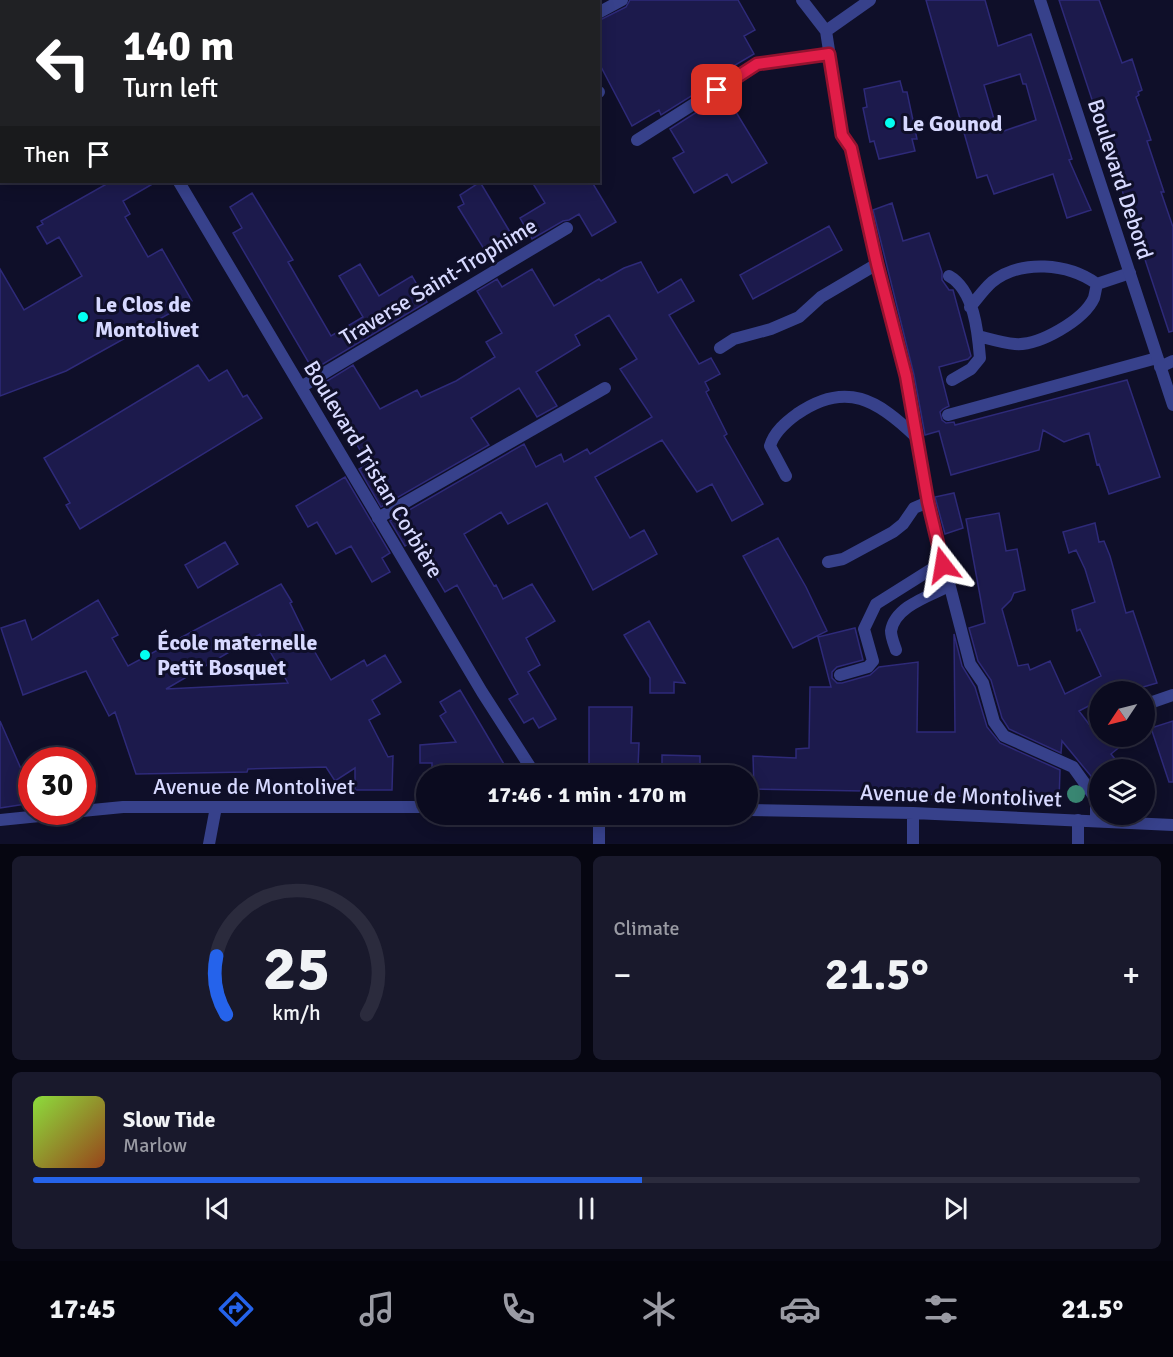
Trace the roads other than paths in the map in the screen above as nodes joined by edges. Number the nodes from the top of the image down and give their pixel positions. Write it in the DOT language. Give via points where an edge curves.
graph roads {
  1 [pos="622,0"];
  2 [pos="802,0"];
  3 [pos="870,0"];
  4 [pos="1040,0"];
  5 [pos="600,12"];
  6 [pos="826,31"];
  7 [pos="829,54"];
  8 [pos="637,140"];
  9 [pos="180,183"];
  10 [pos="567,228"];
  11 [pos="877,264"];
  12 [pos="1130,273"];
  13 [pos="949,276"];
  14 [pos="1097,284"];
  15 [pos="970,307"];
  16 [pos="978,336"];
  17 [pos="720,348"];
  18 [pos="1173,360"];
  19 [pos="1159,362"];
  20 [pos="952,380"];
  21 [pos="301,387"];
  22 [pos="605,388"];
  23 [pos="1173,405"];
  24 [pos="948,415"];
  25 [pos="916,437"];
  26 [pos="786,476"];
  27 [pos="928,502"];
  28 [pos="378,518"];
  29 [pos="828,562"];
  30 [pos="943,565"];
  31 [pos="949,586"];
  32 [pos="896,650"];
  33 [pos="840,675"];
  34 [pos="1173,695"];
  35 [pos="1155,701"];
  36 [pos="529,765"];
  37 [pos="1089,789"];
  38 [pos="216,807"];
  39 [pos="416,807"];
  40 [pos="96,810"];
  41 [pos="758,810"];
  42 [pos="913,813"];
  43 [pos="18,818"];
  44 [pos="0,820"];
  45 [pos="1078,820"];
  46 [pos="1089,821"];
  47 [pos="1155,824"];
  48 [pos="599,825"];
  49 [pos="1173,825"];
  50 [pos="209,844"];
  51 [pos="599,844"];
  52 [pos="913,844"];
  53 [pos="1078,844"];
  1 -- 5 [label="street"];
  2 -- 6 [label="street"];
  3 -- 6 [label="street"];
  4 -- 12 [label="street, Boulevard Debord"];
  6 -- 7 [label="street"];
  7 -- 8 [label="street" via="757,64"];
  7 -- 11 [label="street" via="842,135 851,148"];
  9 -- 21 [label="street, Boulevard Tristan Corbière"];
  10 -- 21 [label="street, Traverse Saint-Trophime"];
  11 -- 17 [label="street" via="821,297 799,317 734,339"];
  11 -- 25 [label="street" via="906,376"];
  12 -- 14 [label="street"];
  12 -- 19 [label="street, Boulevard Debord"];
  13 -- 15 [label="street" via="959,282"];
  14 -- 15 [label="street" via="1085,275 1059,267 1030,267 992,282"];
  14 -- 16 [label="street" via="1093,299 1075,320 1045,337 1017,344"];
  15 -- 16 [label="street"];
  16 -- 20 [label="street" via="980,358 971,369"];
  18 -- 19 [label="street"];
  19 -- 23 [label="street, Boulevard Debord"];
  19 -- 24 [label="street"];
  21 -- 28 [label="street, Boulevard Tristan Corbière"];
  22 -- 28 [label="street"];
  25 -- 26 [label="street" via="872,403 849,395 830,397 793,417 772,438 771,446"];
  25 -- 27 [label="street"];
  27 -- 29 [label="street" via="914,508 893,532 843,559"];
  27 -- 30 [label="street"];
  28 -- 36 [label="street, Boulevard Tristan Corbière"];
  30 -- 31 [label="street"];
  30 -- 33 [label="street" via="876,604 864,629 873,661 868,667"];
  31 -- 32 [label="street" via="907,608 896,619 891,633"];
  31 -- 37 [label="street" via="970,664 983,683 994,722 1004,736 1073,767"];
  34 -- 35 [label="street"];
  38 -- 39 [label="street, Avenue de Montolivet"];
  38 -- 40 [label="street, Avenue de Montolivet"];
  38 -- 50 [label="street"];
  41 -- 42 [label="street, Avenue de Montolivet"];
  42 -- 45 [label="street, Avenue de Montolivet"];
  42 -- 52 [label="street"];
  43 -- 44 [label="street, Avenue de Montolivet"];
  45 -- 46 [label="street, Avenue de Montolivet"];
  45 -- 53 [label="street"];
  47 -- 49 [label="street, Avenue de Montolivet"];
  48 -- 51 [label="street"];
}
